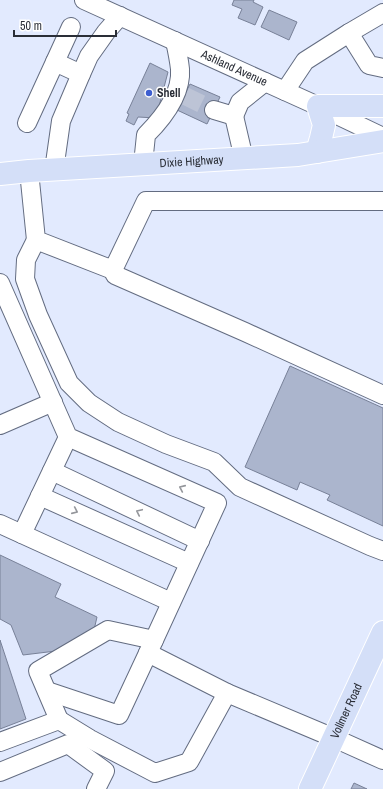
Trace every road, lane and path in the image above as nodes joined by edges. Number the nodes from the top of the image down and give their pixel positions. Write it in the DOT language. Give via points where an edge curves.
graph roads {
  1 [pos="84,0"];
  2 [pos="383,13"];
  3 [pos="120,16"];
  4 [pos="71,27"];
  5 [pos="349,33"];
  6 [pos="175,41"];
  7 [pos="55,62"];
  8 [pos="383,68"];
  9 [pos="81,74"];
  10 [pos="265,82"];
  11 [pos="285,90"];
  12 [pos="318,106"];
  13 [pos="383,106"];
  14 [pos="214,110"];
  15 [pos="234,116"];
  16 [pos="27,123"];
  17 [pos="383,137"];
  18 [pos="383,141"];
  19 [pos="317,152"];
  20 [pos="244,158"];
  21 [pos="143,164"];
  22 [pos="54,170"];
  23 [pos="29,171"];
  24 [pos="0,174"];
  25 [pos="383,201"];
  26 [pos="36,240"];
  27 [pos="113,270"];
  28 [pos="0,283"];
  29 [pos="383,395"];
  30 [pos="53,402"];
  31 [pos="0,425"];
  32 [pos="68,436"];
  33 [pos="52,471"];
  34 [pos="40,496"];
  35 [pos="0,524"];
  36 [pos="22,534"];
  37 [pos="200,541"];
  38 [pos="383,551"];
  39 [pos="189,563"];
  40 [pos="171,602"];
  41 [pos="383,632"];
  42 [pos="151,646"];
  43 [pos="46,691"];
  44 [pos="227,693"];
  45 [pos="59,720"];
  46 [pos="334,738"];
  47 [pos="0,742"];
  48 [pos="383,760"];
  49 [pos="0,772"];
  50 [pos="96,789"];
  51 [pos="310,789"];
  1 -- 3 [label="street, Ashland Avenue"];
  2 -- 5 [label="street"];
  3 -- 6 [label="street, Ashland Avenue"];
  3 -- 9 [label="street" via="89,56"];
  4 -- 7 [label="street"];
  5 -- 8 [label="street" via="369,65"];
  5 -- 11 [label="street" via="305,61"];
  6 -- 10 [label="street, Ashland Avenue"];
  6 -- 21 [label="street" via="180,71 180,94 146,135"];
  7 -- 9 [label="street"];
  7 -- 16 [label="street"];
  9 -- 22 [label="street" via="61,121"];
  10 -- 11 [label="street, Ashland Avenue"];
  10 -- 15 [label="street" via="240,102"];
  11 -- 12 [label="street, Ashland Avenue"];
  12 -- 13 [label="main road"];
  12 -- 17 [label="street, Ashland Avenue"];
  12 -- 19 [label="main road" via="324,124"];
  14 -- 15 [label="street"];
  15 -- 20 [label="street"];
  18 -- 19 [label="main road, Dixie Highway"];
  19 -- 20 [label="main road, Dixie Highway"];
  20 -- 21 [label="main road, Dixie Highway"];
  21 -- 22 [label="main road, Dixie Highway"];
  22 -- 23 [label="main road, Dixie Highway"];
  23 -- 24 [label="main road, Dixie Highway"];
  23 -- 26 [label="street"];
  25 -- 27 [label="street" via="146,201"];
  26 -- 27 [label="street"];
  26 -- 38 [label="street" via="26,260 25,279 38,315 69,383 89,403 118,422 214,462 240,487"];
  27 -- 29 [label="street" via="115,274"];
  28 -- 30 [label="street"];
  30 -- 31 [label="street"];
  30 -- 32 [label="street"];
  32 -- 33 [label="street"];
  37 -- 32 [label="street, one-way" via="217,503"];
  33 -- 34 [label="street"];
  37 -- 33 [label="street, one-way"];
  34 -- 36 [label="street"];
  34 -- 39 [label="street, one-way"];
  35 -- 36 [label="street"];
  36 -- 40 [label="street"];
  37 -- 39 [label="street"];
  39 -- 40 [label="street"];
  40 -- 42 [label="street"];
  41 -- 46 [label="main road, Vollmer Road"];
  42 -- 43 [label="street" via="108,630 38,671"];
  42 -- 43 [label="street" via="119,715"];
  42 -- 44 [label="street"];
  43 -- 45 [label="street"];
  44 -- 45 [label="street" via="189,762 155,773"];
  44 -- 46 [label="street"];
  45 -- 47 [label="street"];
  46 -- 48 [label="street"];
  46 -- 51 [label="main road, Vollmer Road"];
  49 -- 50 [label="street" via="68,744 105,771"];
}
